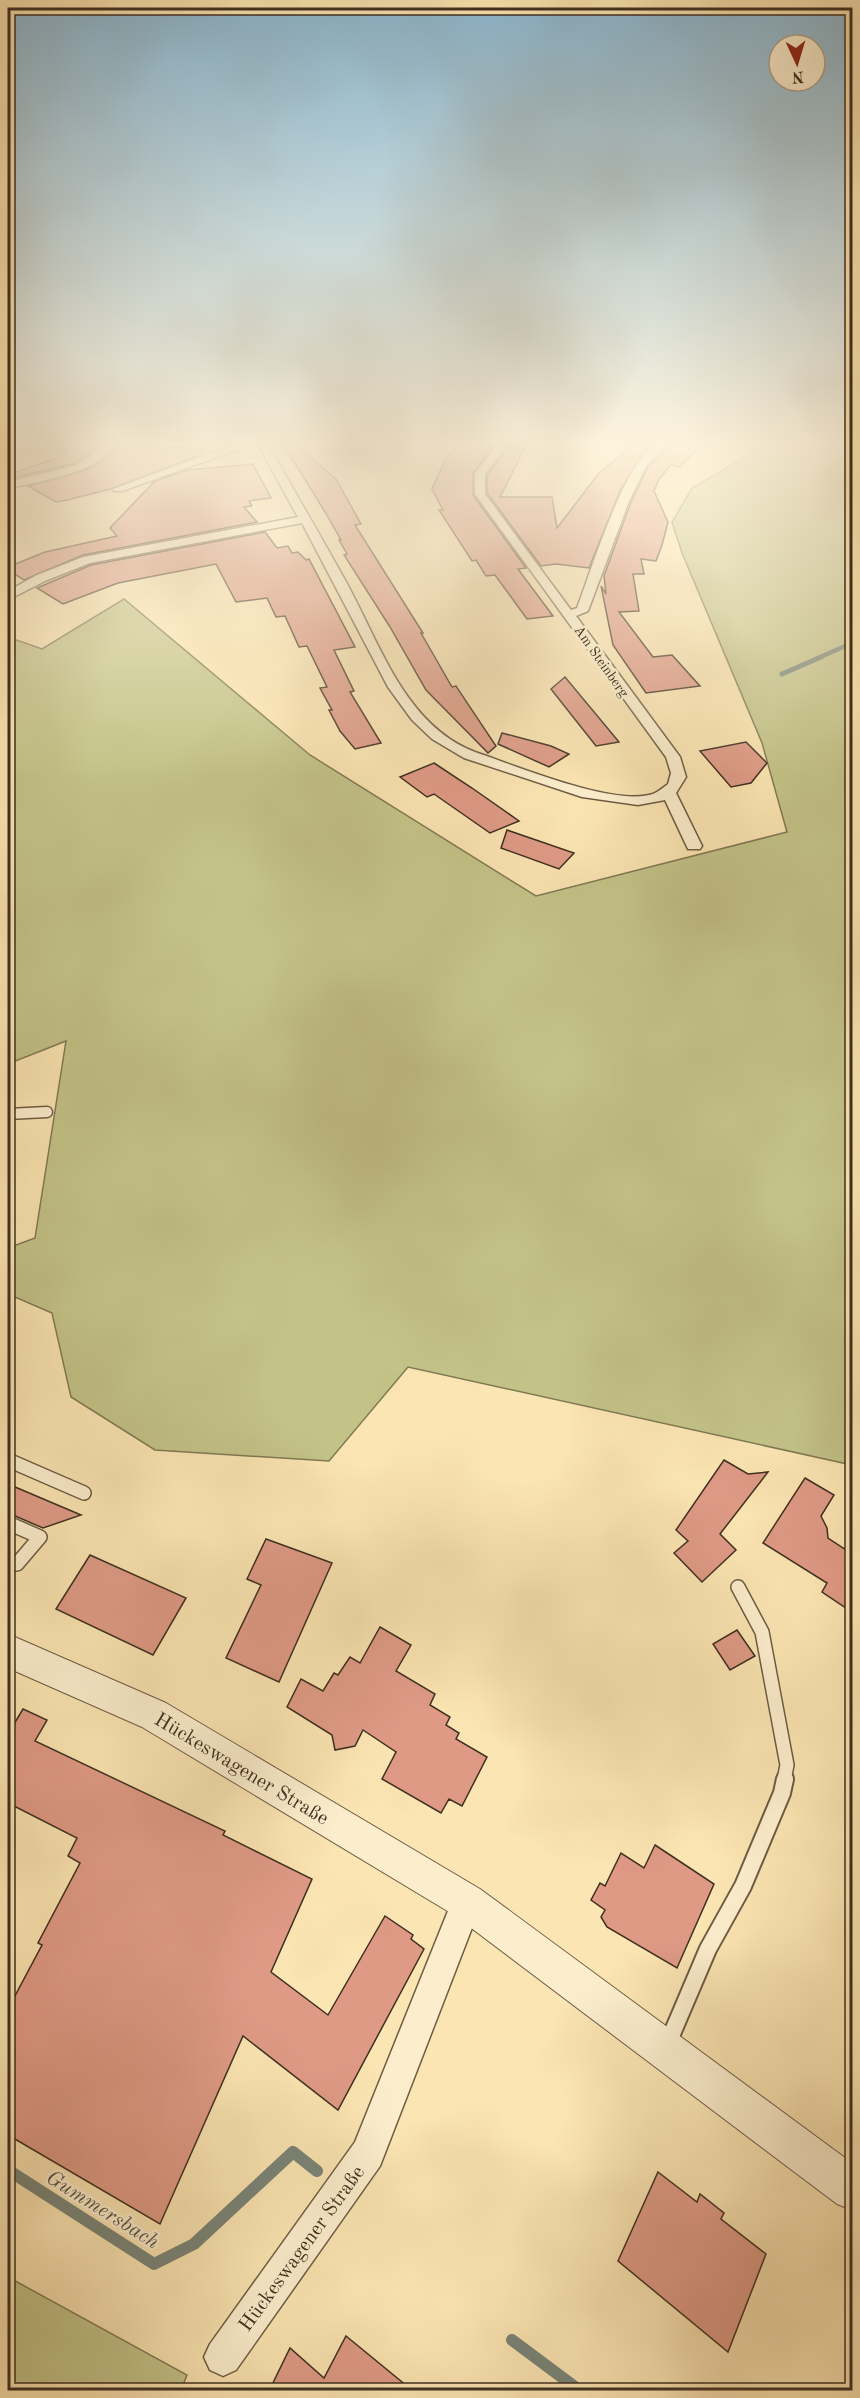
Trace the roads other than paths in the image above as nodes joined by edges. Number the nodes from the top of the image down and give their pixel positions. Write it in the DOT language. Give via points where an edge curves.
graph roads {
  1 [pos="125,553"];
  2 [pos="324,553"];
  3 [pos="523,553"];
  4 [pos="603,553"];
  5 [pos="8,596"];
  6 [pos="568,614"];
  7 [pos="669,793"];
  8 [pos="694,846"];
  9 [pos="46,1112"];
  10 [pos="8,1114"];
  11 [pos="8,1461"];
  12 [pos="84,1493"];
  13 [pos="8,1523"];
  14 [pos="8,1563"];
  15 [pos="738,1587"];
  16 [pos="8,1651"];
  17 [pos="467,1902"];
  18 [pos="665,2049"];
  19 [pos="852,2189"];
  20 [pos="223,2357"];
  1 -- 5 [label="street" via="87,560"];
  2 -- 7 [label="street" via="407,704 430,730 461,751 556,786 611,799 642,800"];
  3 -- 6 [label="street, Am Steinberg"];
  4 -- 6 [label="street" via="582,611"];
  6 -- 7 [label="street, Am Steinberg" via="673,757 679,770 678,781"];
  7 -- 8 [label="street"];
  9 -- 10 [label="lane"];
  11 -- 12 [label="lane"];
  13 -- 14 [label="lane" via="40,1538 17,1564"];
  15 -- 18 [label="lane" via="762,1632 787,1766 782,1793 743,1886 708,1949"];
  16 -- 17 [label="street, Hückeswagener Straße" via="154,1714"];
  17 -- 18 [label="street, Hückeswagener Straße"];
  17 -- 20 [label="street, Hückeswagener Straße" via="368,2154"];
  18 -- 19 [label="street, Hückeswagener Straße"];
}
